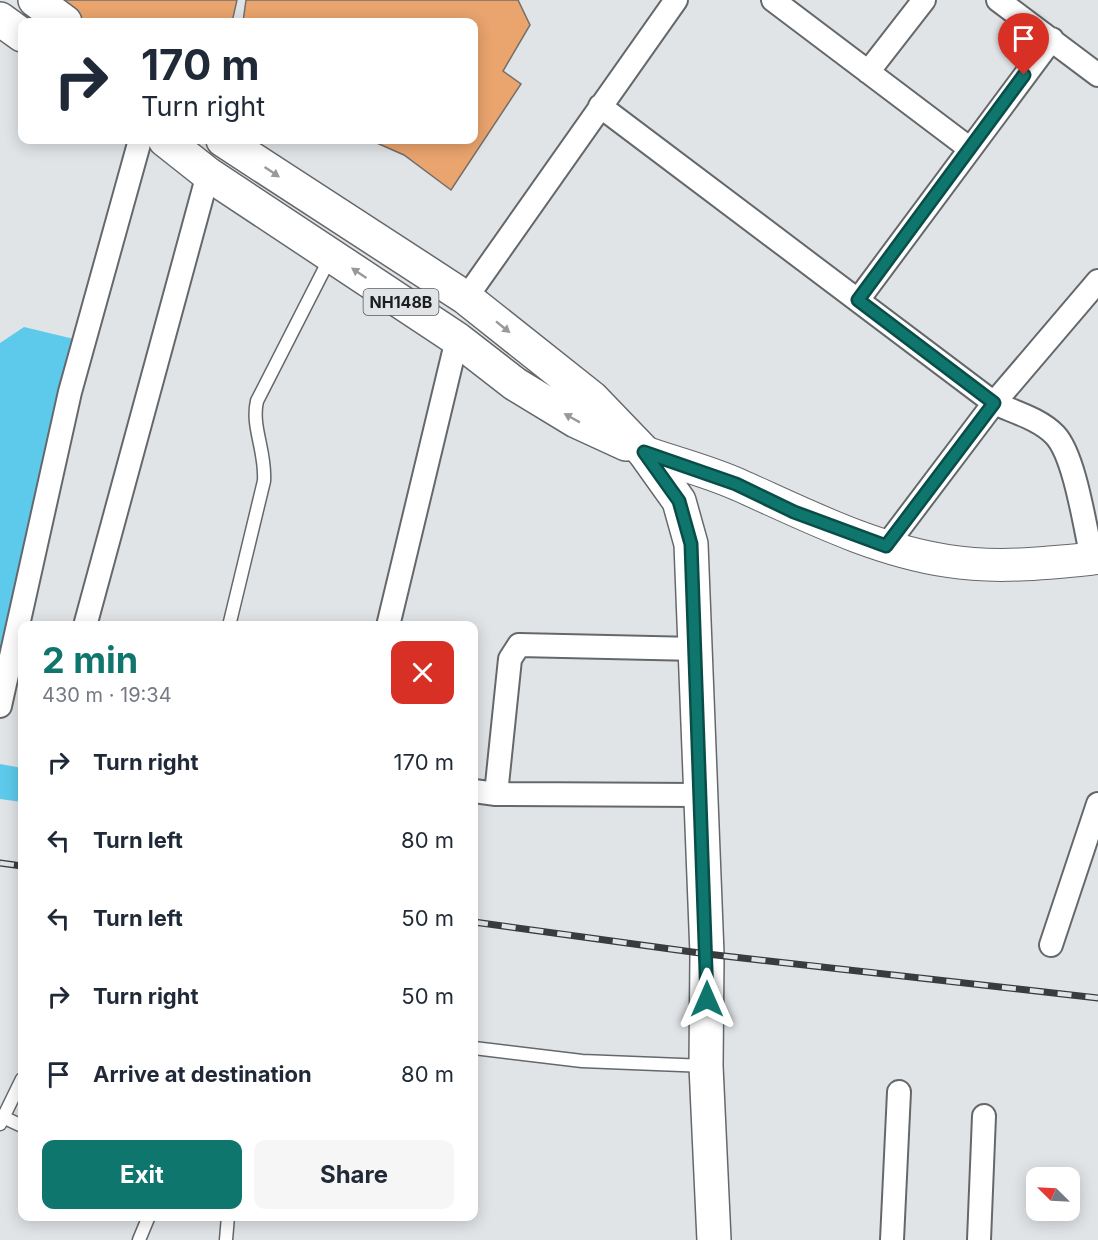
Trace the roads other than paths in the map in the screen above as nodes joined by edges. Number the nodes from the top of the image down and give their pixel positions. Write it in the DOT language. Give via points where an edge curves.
graph roads {
  1 [pos="34,0"];
  2 [pos="676,0"];
  3 [pos="773,0"];
  4 [pos="924,0"];
  5 [pos="998,0"];
  6 [pos="59,18"];
  7 [pos="0,19"];
  8 [pos="18,32"];
  9 [pos="1052,39"];
  10 [pos="868,72"];
  11 [pos="1098,75"];
  12 [pos="600,106"];
  13 [pos="139,144"];
  14 [pos="170,144"];
  15 [pos="229,144"];
  16 [pos="969,148"];
  17 [pos="208,174"];
  18 [pos="331,255"];
  19 [pos="1098,281"];
  20 [pos="466,298"];
  21 [pos="858,300"];
  22 [pos="457,339"];
  23 [pos="994,403"];
  24 [pos="644,452"];
  25 [pos="886,546"];
  26 [pos="1095,558"];
  27 [pos="19,621"];
  28 [pos="86,621"];
  29 [pos="230,621"];
  30 [pos="388,621"];
  31 [pos="18,625"];
  32 [pos="696,649"];
  33 [pos="0,706"];
  34 [pos="485,793"];
  35 [pos="700,795"];
  36 [pos="1098,804"];
  37 [pos="1051,945"];
  38 [pos="478,1048"];
  39 [pos="706,1066"];
  40 [pos="18,1087"];
  41 [pos="899,1092"];
  42 [pos="984,1116"];
  43 [pos="2,1121"];
  44 [pos="18,1125"];
  45 [pos="148,1221"];
  46 [pos="228,1221"];
  47 [pos="139,1240"];
  48 [pos="226,1240"];
  49 [pos="714,1240"];
  50 [pos="892,1240"];
  51 [pos="979,1240"];
  1 -- 6 [label="highway"];
  2 -- 12 [label="street"];
  3 -- 10 [label="street"];
  4 -- 10 [label="street"];
  5 -- 9 [label="street"];
  7 -- 8 [label="highway"];
  9 -- 11 [label="street"];
  9 -- 16 [label="street"];
  10 -- 16 [label="street"];
  12 -- 20 [label="street"];
  12 -- 21 [label="street"];
  13 -- 27 [label="street" via="70,392"];
  14 -- 17 [label="highway, NH148B"];
  15 -- 20 [label="highway, NH148B, one-way"];
  16 -- 21 [label="street"];
  17 -- 18 [label="highway, NH148B"];
  17 -- 28 [label="street"];
  22 -- 18 [label="highway, NH148B, one-way"];
  18 -- 29 [label="lane" via="257,401 254,414 265,463 264,481"];
  19 -- 23 [label="street"];
  20 -- 24 [label="highway, NH148B, one-way" via="592,398"];
  21 -- 23 [label="street"];
  24 -- 22 [label="highway, NH148B, one-way" via="576,421 515,384"];
  22 -- 30 [label="street"];
  23 -- 25 [label="street"];
  23 -- 26 [label="street" via="1040,423 1056,435 1067,454"];
  24 -- 25 [label="main road" via="736,484 794,512"];
  24 -- 32 [label="highway, NH148B" via="679,501 691,544"];
  25 -- 26 [label="main road" via="946,561 988,566"];
  31 -- 33 [label="street"];
  32 -- 34 [label="street" via="519,645 510,659"];
  32 -- 35 [label="highway, NH148B"];
  34 -- 35 [label="street"];
  35 -- 39 [label="highway, NH148B" via="707,954"];
  36 -- 37 [label="street"];
  38 -- 39 [label="lane" via="582,1061"];
  39 -- 49 [label="highway, NH148B"];
  40 -- 43 [label="lane"];
  41 -- 50 [label="street"];
  42 -- 51 [label="street"];
  43 -- 44 [label="lane"];
  45 -- 47 [label="lane"];
  46 -- 48 [label="lane"];
}
